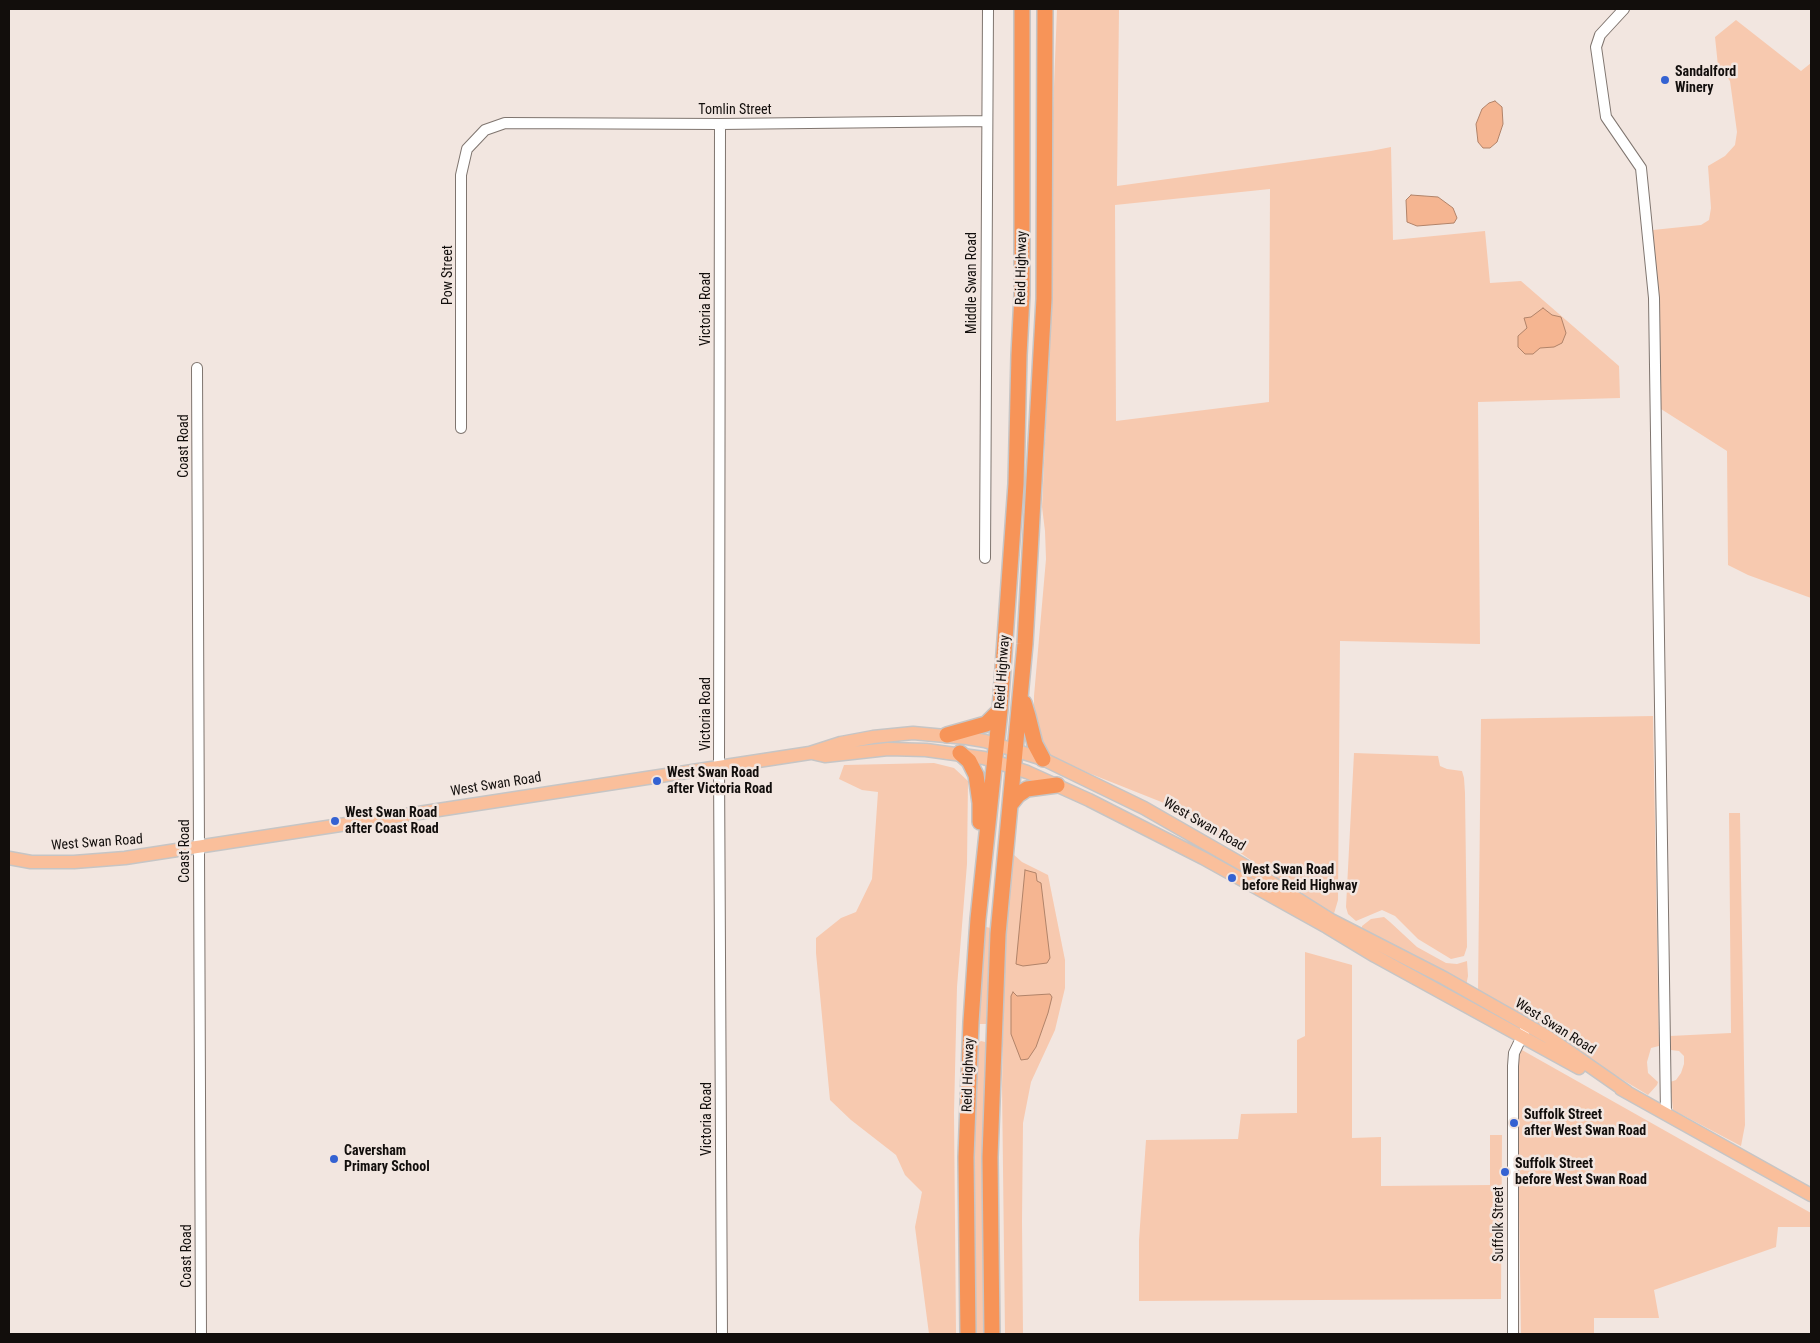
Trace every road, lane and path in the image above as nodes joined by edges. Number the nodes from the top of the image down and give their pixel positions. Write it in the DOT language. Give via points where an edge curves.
graph roads {
  1 [pos="988,9"];
  2 [pos="1022,9"];
  3 [pos="1045,9"];
  4 [pos="1624,9"];
  5 [pos="987,121"];
  6 [pos="720,124"];
  7 [pos="485,130"];
  8 [pos="197,368"];
  9 [pos="462,428"];
  10 [pos="985,558"];
  11 [pos="1021,696"];
  12 [pos="1000,710"];
  13 [pos="947,735"];
  14 [pos="996,745"];
  15 [pos="1016,751"];
  16 [pos="810,753"];
  17 [pos="960,753"];
  18 [pos="995,760"];
  19 [pos="1043,760"];
  20 [pos="719,766"];
  21 [pos="1014,767"];
  22 [pos="1057,785"];
  23 [pos="1010,805"];
  24 [pos="986,840"];
  25 [pos="199,847"];
  26 [pos="9,858"];
  27 [pos="1524,1032"];
  28 [pos="1666,1114"];
  29 [pos="1811,1195"];
  30 [pos="201,1334"];
  31 [pos="722,1334"];
  32 [pos="968,1334"];
  33 [pos="992,1334"];
  34 [pos="1513,1334"];
  1 -- 5 [label="street, Middle Swan Road"];
  2 -- 12 [label="highway, Reid Highway" via="1022,295 1016,484"];
  3 -- 11 [label="highway, Reid Highway" via="1044,299"];
  4 -- 28 [label="street" via="1600,35 1596,47 1606,117 1641,168 1654,298"];
  5 -- 6 [label="street, Tomlin Street"];
  5 -- 10 [label="street, Middle Swan Road"];
  6 -- 7 [label="street, Tomlin Street" via="505,122"];
  6 -- 20 [label="street, Victoria Road"];
  7 -- 9 [label="street, Pow Street" via="467,149 462,175"];
  8 -- 25 [label="street, Coast Road"];
  11 -- 15 [label="highway, Reid Highway"];
  11 -- 19 [label="highway" via="1034,744"];
  12 -- 13 [label="highway" via="986,724"];
  12 -- 14 [label="highway, Reid Highway"];
  13 -- 14 [label="main road, West Swan Road"];
  13 -- 16 [label="main road, West Swan Road" via="872,736"];
  14 -- 15 [label="main road, West Swan Road"];
  14 -- 18 [label="highway, Reid Highway"];
  15 -- 19 [label="main road, West Swan Road"];
  15 -- 21 [label="highway, Reid Highway"];
  16 -- 17 [label="main road, West Swan Road" via="825,756 911,749"];
  16 -- 20 [label="main road, West Swan Road"];
  17 -- 18 [label="main road, West Swan Road"];
  17 -- 24 [label="highway" via="969,761 976,775 980,820"];
  18 -- 21 [label="main road, West Swan Road"];
  18 -- 24 [label="highway, Reid Highway"];
  19 -- 27 [label="main road, West Swan Road" via="1144,808 1331,920 1444,978"];
  20 -- 25 [label="main road, West Swan Road"];
  20 -- 31 [label="street, Victoria Road"];
  21 -- 22 [label="main road, West Swan Road"];
  21 -- 23 [label="highway, Reid Highway"];
  22 -- 23 [label="highway" via="1027,789"];
  22 -- 27 [label="main road, West Swan Road" via="1203,858 1375,956"];
  23 -- 33 [label="highway, Reid Highway" via="998,934 991,1138"];
  24 -- 32 [label="highway, Reid Highway" via="971,1022 967,1138"];
  25 -- 26 [label="main road, West Swan Road" via="100,861 31,862"];
  25 -- 30 [label="street, Coast Road"];
  27 -- 28 [label="main road, West Swan Road"];
  27 -- 34 [label="street, Suffolk Street" via="1514,1053 1512,1074"];
  28 -- 29 [label="main road, West Swan Road"];
}
